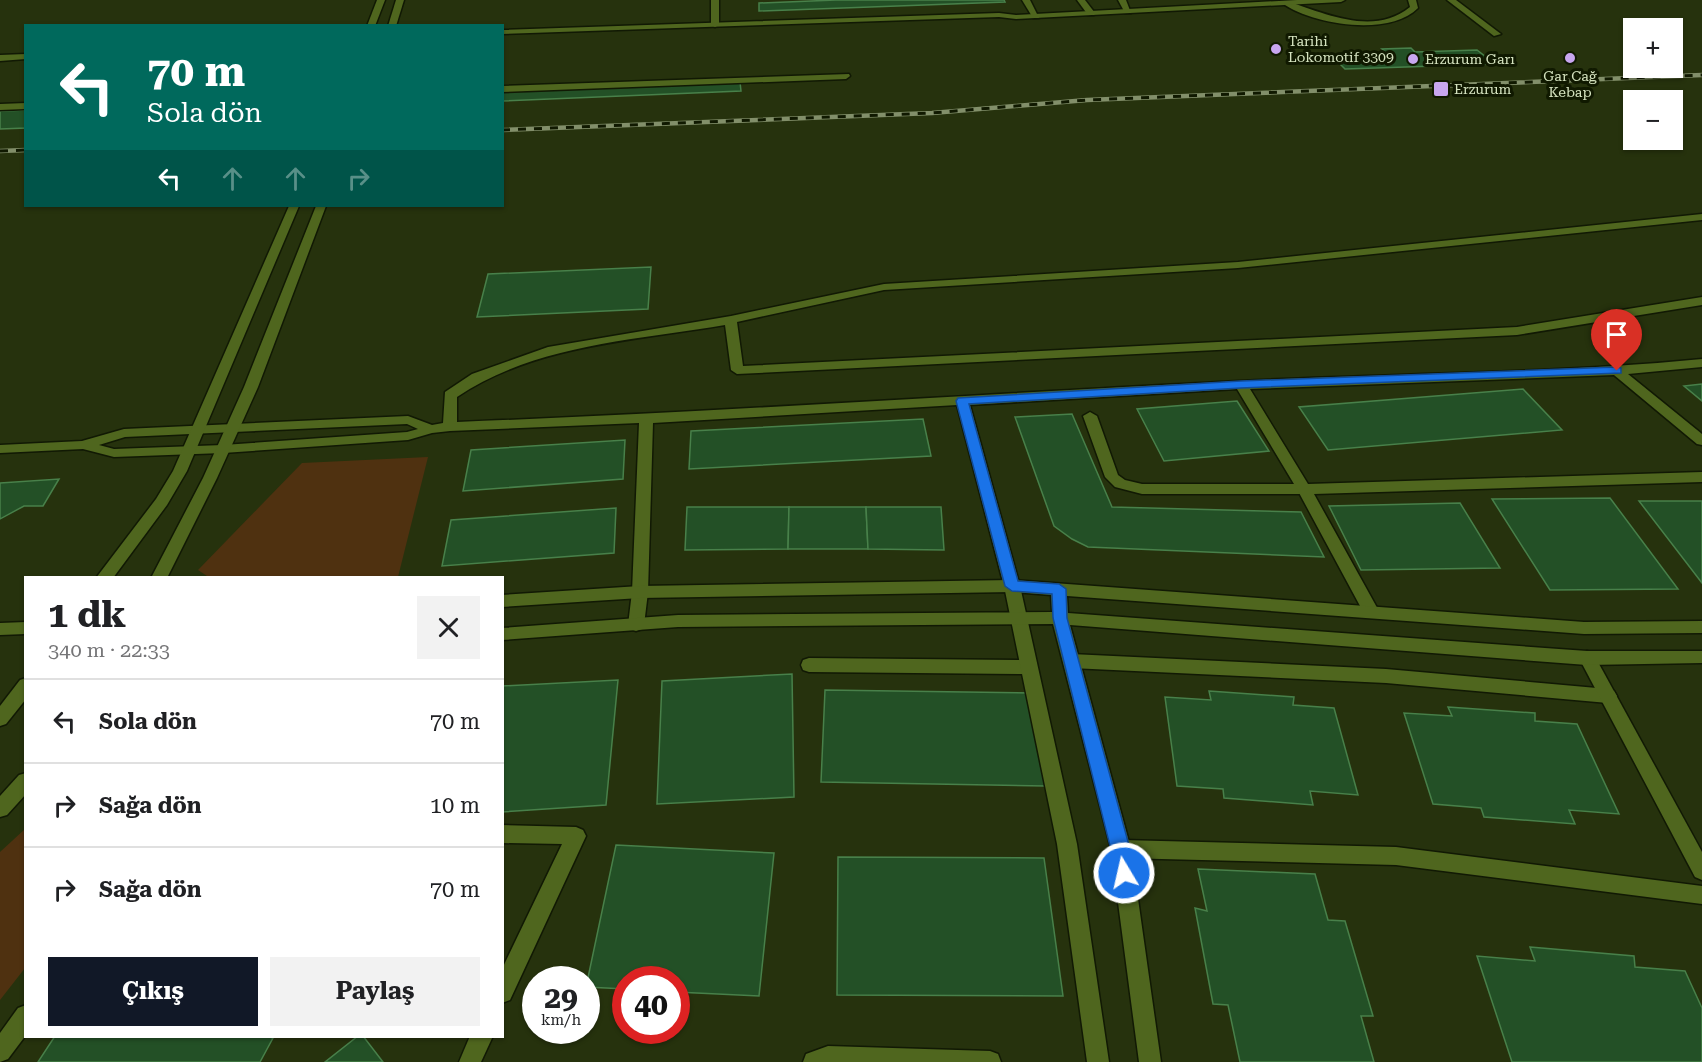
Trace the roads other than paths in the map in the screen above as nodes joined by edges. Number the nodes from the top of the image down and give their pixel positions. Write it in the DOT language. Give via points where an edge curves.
graph roads {
  1 [pos="381,0"];
  2 [pos="400,0"];
  3 [pos="715,0"];
  4 [pos="1026,0"];
  5 [pos="1081,0"];
  6 [pos="1122,0"];
  7 [pos="1340,0"];
  8 [pos="1413,0"];
  9 [pos="1451,0"];
  10 [pos="1286,3"];
  11 [pos="1128,11"];
  12 [pos="1091,13"];
  13 [pos="1036,16"];
  14 [pos="1016,17"];
  15 [pos="372,24"];
  16 [pos="393,24"];
  17 [pos="715,25"];
  18 [pos="504,32"];
  19 [pos="1497,34"];
  20 [pos="504,38"];
  21 [pos="24,56"];
  22 [pos="0,58"];
  23 [pos="24,62"];
  24 [pos="0,64"];
  25 [pos="846,76"];
  26 [pos="504,89"];
  27 [pos="24,106"];
  28 [pos="0,107"];
  29 [pos="294,207"];
  30 [pos="321,207"];
  31 [pos="1702,217"];
  32 [pos="1702,301"];
  33 [pos="1685,305"];
  34 [pos="1702,305"];
  35 [pos="731,320"];
  36 [pos="1702,363"];
  37 [pos="1617,371"];
  38 [pos="1241,385"];
  39 [pos="962,401"];
  40 [pos="1090,416"];
  41 [pos="646,420"];
  42 [pos="450,427"];
  43 [pos="232,428"];
  44 [pos="431,429"];
  45 [pos="198,430"];
  46 [pos="1702,441"];
  47 [pos="83,445"];
  48 [pos="0,449"];
  49 [pos="223,449"];
  50 [pos="189,451"];
  51 [pos="1702,477"];
  52 [pos="1304,489"];
  53 [pos="106,576"];
  54 [pos="160,576"];
  55 [pos="1012,586"];
  56 [pos="1059,589"];
  57 [pos="640,592"];
  58 [pos="504,601"];
  59 [pos="1372,613"];
  60 [pos="1060,618"];
  61 [pos="1018,619"];
  62 [pos="636,625"];
  63 [pos="1702,627"];
  64 [pos="0,628"];
  65 [pos="24,628"];
  66 [pos="504,634"];
  67 [pos="1702,657"];
  68 [pos="1587,658"];
  69 [pos="1071,661"];
  70 [pos="809,665"];
  71 [pos="1029,667"];
  72 [pos="17,695"];
  73 [pos="1608,696"];
  74 [pos="0,719"];
  75 [pos="24,783"];
  76 [pos="0,809"];
  77 [pos="504,834"];
  78 [pos="1121,849"];
  79 [pos="1702,871"];
  80 [pos="1702,895"];
  81 [pos="504,989"];
  82 [pos="24,1019"];
  83 [pos="481,1038"];
  84 [pos="0,1051"];
  85 [pos="470,1062"];
  86 [pos="814,1062"];
  87 [pos="990,1062"];
  88 [pos="1098,1062"];
  89 [pos="1150,1062"];
  1 -- 15 [label="street"];
  2 -- 16 [label="street"];
  3 -- 17 [label="street"];
  4 -- 13 [label="street"];
  5 -- 12 [label="street"];
  6 -- 11 [label="street"];
  7 -- 10 [label="street"];
  8 -- 10 [label="street" via="1410,14 1384,23 1334,19"];
  9 -- 19 [label="street"];
  10 -- 11 [label="street"];
  11 -- 12 [label="street"];
  12 -- 13 [label="street"];
  13 -- 14 [label="street"];
  14 -- 17 [label="street"];
  14 -- 20 [label="street" via="1003,21"];
  17 -- 18 [label="street"];
  21 -- 22 [label="street"];
  23 -- 24 [label="street"];
  25 -- 26 [label="street"];
  27 -- 28 [label="street"];
  29 -- 45 [label="street"];
  30 -- 43 [label="street"];
  31 -- 35 [label="street" via="1238,265 884,287"];
  32 -- 33 [label="street"];
  33 -- 34 [label="street"];
  33 -- 35 [label="street" via="1517,331 737,370"];
  35 -- 42 [label="street" via="548,351 477,377 450,395"];
  36 -- 37 [label="street"];
  37 -- 38 [label="street"];
  37 -- 46 [label="street"];
  38 -- 39 [label="street"];
  38 -- 52 [label="street"];
  39 -- 41 [label="street"];
  39 -- 55 [label="street"];
  40 -- 52 [label="street" via="1112,477 1120,484 1142,489"];
  41 -- 42 [label="street"];
  41 -- 57 [label="street"];
  42 -- 44 [label="street"];
  43 -- 44 [label="street" via="408,420"];
  43 -- 45 [label="street"];
  43 -- 49 [label="street"];
  44 -- 49 [label="street" via="408,436"];
  45 -- 47 [label="street" via="124,433"];
  45 -- 50 [label="street"];
  47 -- 48 [label="street"];
  47 -- 50 [label="street" via="114,453"];
  49 -- 50 [label="street"];
  49 -- 54 [label="street"];
  50 -- 53 [label="street" via="162,502"];
  51 -- 52 [label="street"];
  52 -- 59 [label="street"];
  55 -- 56 [label="street"];
  55 -- 57 [label="street"];
  55 -- 61 [label="street"];
  56 -- 59 [label="street"];
  56 -- 60 [label="street"];
  57 -- 58 [label="street"];
  57 -- 62 [label="street"];
  59 -- 63 [label="street" via="1584,628"];
  60 -- 61 [label="street"];
  60 -- 68 [label="street"];
  60 -- 69 [label="street"];
  61 -- 62 [label="street" via="678,621"];
  61 -- 71 [label="street"];
  62 -- 66 [label="street"];
  64 -- 65 [label="street"];
  67 -- 68 [label="street"];
  68 -- 73 [label="street"];
  69 -- 73 [label="street" via="1386,676"];
  69 -- 78 [label="street"];
  70 -- 71 [label="street"];
  71 -- 88 [label="street" via="1067,844"];
  72 -- 74 [label="street"];
  73 -- 79 [label="street"];
  75 -- 76 [label="street"];
  77 -- 81 [label="street" via="576,836"];
  78 -- 80 [label="street" via="1396,856"];
  78 -- 89 [label="street"];
  82 -- 84 [label="street"];
  83 -- 85 [label="street"];
  86 -- 87 [label="street" via="828,1057"];
}
